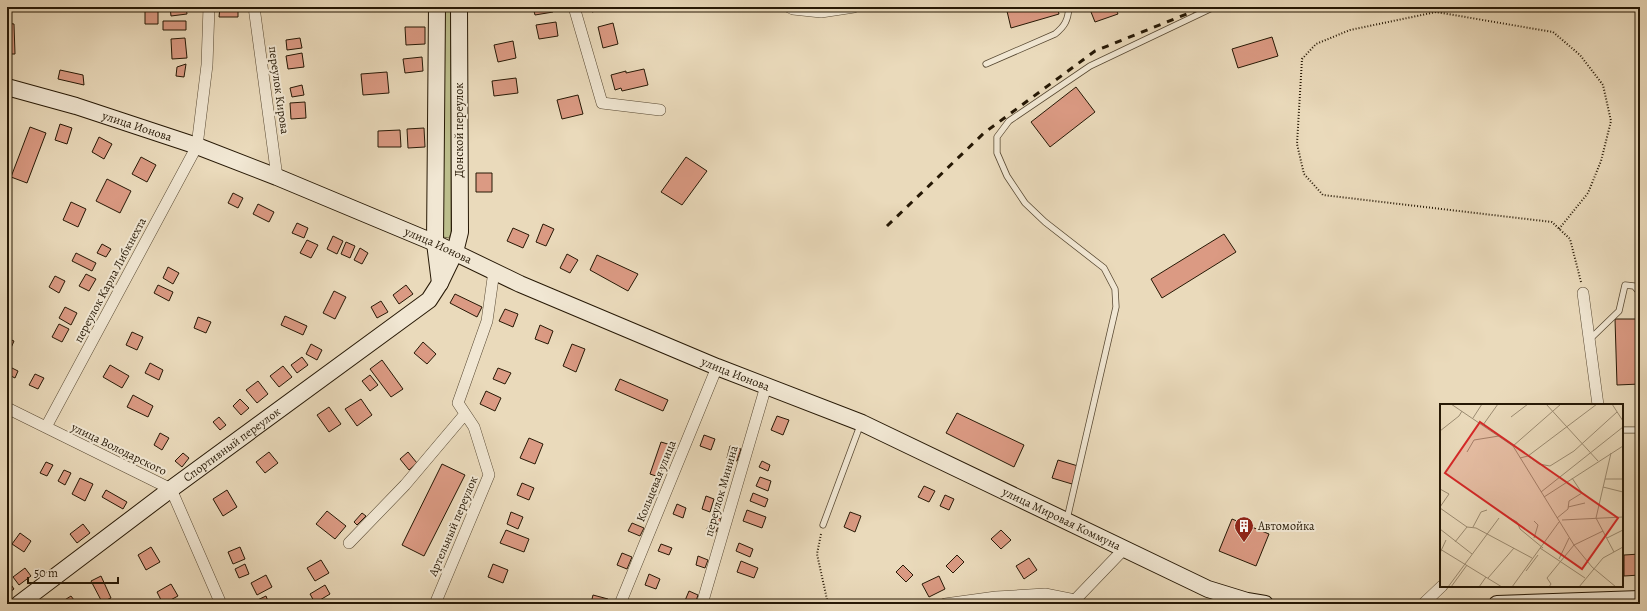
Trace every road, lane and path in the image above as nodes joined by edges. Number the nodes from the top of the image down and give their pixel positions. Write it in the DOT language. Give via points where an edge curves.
graph roads {
  1 [pos="209,7"];
  2 [pos="254,7"];
  3 [pos="437,7"];
  4 [pos="458,7"];
  5 [pos="574,7"];
  6 [pos="789,7"];
  7 [pos="854,7"];
  8 [pos="1069,7"];
  9 [pos="1214,7"];
  10 [pos="986,64"];
  11 [pos="7,87"];
  12 [pos="660,110"];
  13 [pos="197,146"];
  14 [pos="278,177"];
  15 [pos="1559,229"];
  16 [pos="435,243"];
  17 [pos="455,252"];
  18 [pos="494,271"];
  19 [pos="440,283"];
  20 [pos="1584,293"];
  21 [pos="1640,293"];
  22 [pos="1589,340"];
  23 [pos="717,367"];
  24 [pos="766,386"];
  25 [pos="1598,404"];
  26 [pos="7,408"];
  27 [pos="465,414"];
  28 [pos="862,423"];
  29 [pos="46,427"];
  30 [pos="1623,430"];
  31 [pos="1640,430"];
  32 [pos="171,489"];
  33 [pos="1066,521"];
  34 [pos="823,525"];
  35 [pos="349,543"];
  36 [pos="1124,549"];
  37 [pos="1441,587"];
  38 [pos="1640,599"];
  39 [pos="1074,602"];
  40 [pos="1604,602"];
  41 [pos="1247,603"];
  42 [pos="1547,603"];
  43 [pos="19,604"];
  44 [pos="221,604"];
  45 [pos="435,604"];
  46 [pos="620,604"];
  47 [pos="702,604"];
  48 [pos="828,604"];
  49 [pos="945,604"];
  50 [pos="1265,604"];
  51 [pos="1422,604"];
  52 [pos="1497,604"];
  1 -- 13 [label="street" via="208,65"];
  2 -- 14 [label="street, переулок Кирова"];
  3 -- 16 [label="main road, Донской переулок"];
  4 -- 17 [label="main road, Донской переулок" via="460,232"];
  5 -- 12 [label="street" via="602,103"];
  6 -- 7 [label="street" via="822,12"];
  8 -- 10 [label="lane" via="1064,27 1055,34"];
  9 -- 33 [label="lane" via="1090,66 1009,121 997,136 996,153 1007,176 1025,203 1044,222 1104,268 1115,289 1116,307"];
  11 -- 13 [label="main road, улица Ионова" via="76,106"];
  13 -- 14 [label="main road, улица Ионова"];
  13 -- 29 [label="street, переулок Карла Либкнехта"];
  14 -- 16 [label="main road, улица Ионова"];
  15 -- 15 [label="path" via="1552,222 1323,195 1304,174 1297,144 1302,59 1316,44 1350,30 1436,12 1553,32 1580,55 1603,85 1611,121 1601,161 1588,193"];
  15 -- 20 [label="path" via="1570,239"];
  16 -- 17 [label="main road, улица Ионова"];
  16 -- 19 [label="main road"];
  17 -- 18 [label="main road, улица Ионова"];
  17 -- 19 [label="main road, Спортивный переулок"];
  18 -- 23 [label="main road, улица Ионова"];
  18 -- 27 [label="street, Артельный переулок" via="487,321 458,403"];
  19 -- 32 [label="main road, Спортивный переулок" via="429,300"];
  20 -- 22 [label="street"];
  21 -- 22 [label="lane" via="1634,286 1625,285 1619,311"];
  22 -- 25 [label="street"];
  23 -- 24 [label="main road, улица Ионова"];
  23 -- 46 [label="street, Кольцевая улица"];
  24 -- 28 [label="main road, улица Ионова"];
  24 -- 47 [label="street, переулок Минина"];
  26 -- 29 [label="street, улица Володарского"];
  27 -- 35 [label="street" via="405,485"];
  27 -- 45 [label="street, Артельный переулок" via="474,427 489,474"];
  28 -- 33 [label="main road, улица Мировая Коммуна"];
  28 -- 34 [label="lane"];
  29 -- 32 [label="street, улица Володарского"];
  30 -- 31 [label="lane"];
  32 -- 43 [label="main road, Спортивный переулок"];
  32 -- 44 [label="street, улица Володарского"];
  33 -- 36 [label="main road, улица Мировая Коммуна"];
  34 -- 48 [label="path" via="817,554"];
  36 -- 39 [label="street"];
  36 -- 41 [label="main road, улица Мировая Коммуна"];
  37 -- 51 [label="street"];
  38 -- 40 [label="main road"];
  39 -- 49 [label="street" via="1045,594"];
  40 -- 42 [label="main road"];
  41 -- 50 [label="main road, улица Мировая Коммуна"];
  42 -- 52 [label="main road"];
}
